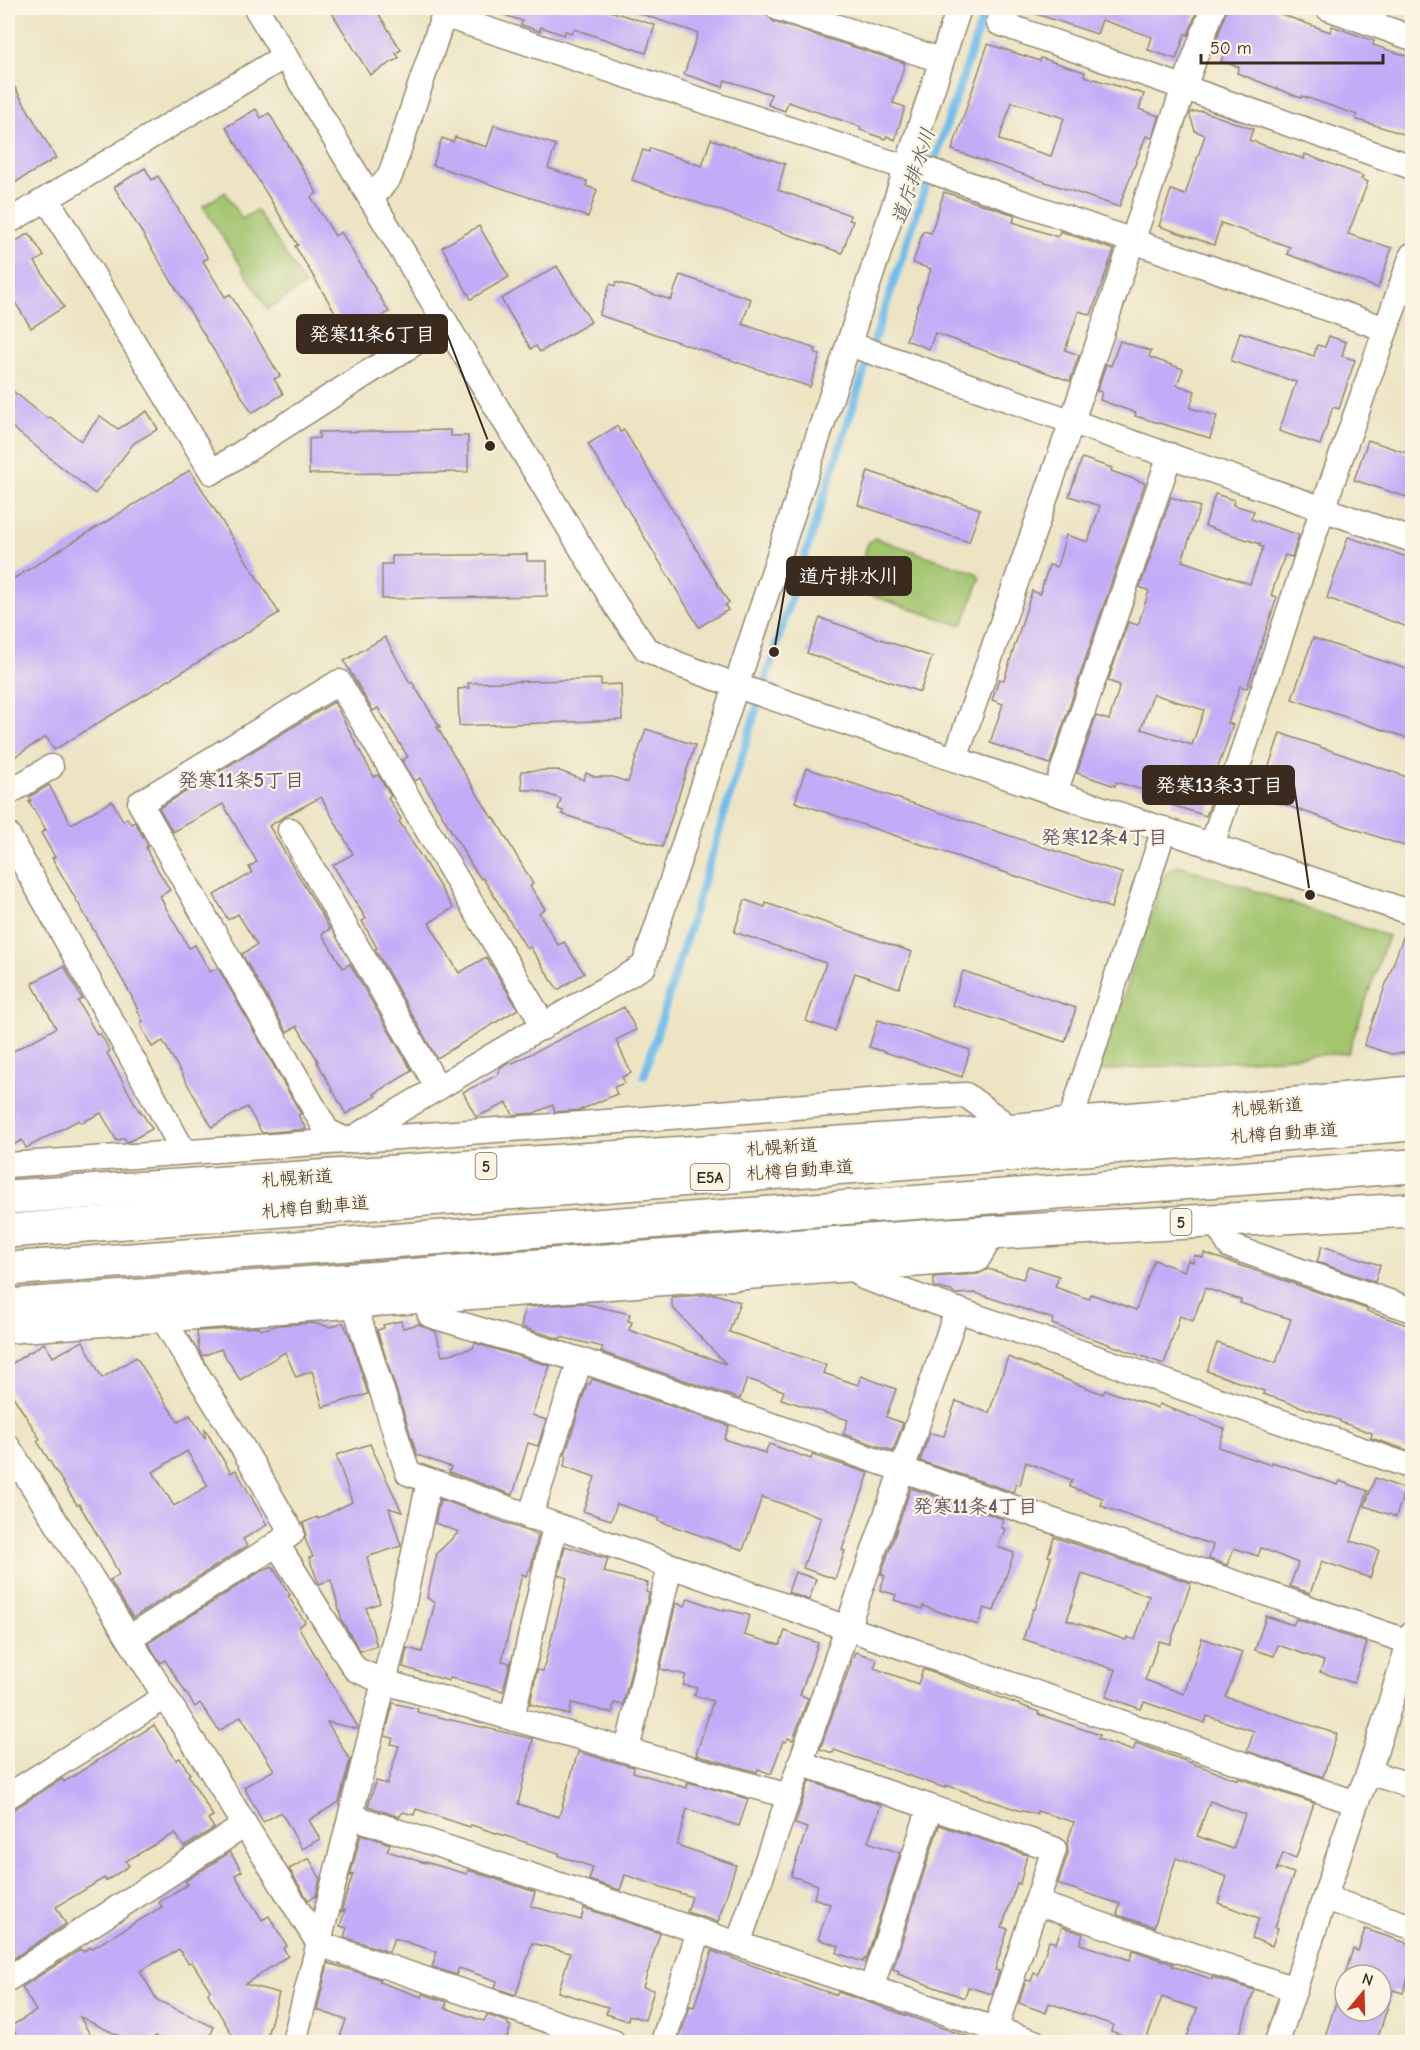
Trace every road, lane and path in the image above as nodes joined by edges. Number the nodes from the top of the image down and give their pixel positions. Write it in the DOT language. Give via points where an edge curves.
graph roads {
  1 [pos="256,8"];
  2 [pos="778,8"];
  3 [pos="959,8"];
  4 [pos="1004,8"];
  5 [pos="1213,8"];
  6 [pos="1328,8"];
  7 [pos="445,11"];
  8 [pos="1413,38"];
  9 [pos="285,56"];
  10 [pos="941,60"];
  11 [pos="1184,87"];
  12 [pos="1413,167"];
  13 [pos="918,168"];
  14 [pos="47,199"];
  15 [pos="371,199"];
  16 [pos="8,222"];
  17 [pos="1132,241"];
  18 [pos="1413,255"];
  19 [pos="446,323"];
  20 [pos="1386,329"];
  21 [pos="864,349"];
  22 [pos="1072,421"];
  23 [pos="1170,455"];
  24 [pos="1323,508"];
  25 [pos="1413,540"];
  26 [pos="741,687"];
  27 [pos="955,759"];
  28 [pos="51,767"];
  29 [pos="8,793"];
  30 [pos="1055,793"];
  31 [pos="290,830"];
  32 [pos="1164,830"];
  33 [pos="8,835"];
  34 [pos="1212,846"];
  35 [pos="1413,913"];
  36 [pos="542,1028"];
  37 [pos="438,1088"];
  38 [pos="1413,1093"];
  39 [pos="416,1100"];
  40 [pos="1413,1124"];
  41 [pos="1069,1125"];
  42 [pos="1013,1130"];
  43 [pos="431,1135"];
  44 [pos="348,1141"];
  45 [pos="184,1152"];
  46 [pos="8,1165"];
  47 [pos="1413,1166"];
  48 [pos="8,1197"];
  49 [pos="1413,1210"];
  50 [pos="1215,1221"];
  51 [pos="8,1231"];
  52 [pos="994,1232"];
  53 [pos="8,1269"];
  54 [pos="854,1269"];
  55 [pos="426,1301"];
  56 [pos="8,1306"];
  57 [pos="355,1306"];
  58 [pos="957,1310"];
  59 [pos="1413,1310"];
  60 [pos="163,1319"];
  61 [pos="8,1331"];
  62 [pos="580,1360"];
  63 [pos="8,1447"];
  64 [pos="1413,1467"];
  65 [pos="902,1469"];
  66 [pos="429,1481"];
  67 [pos="530,1517"];
  68 [pos="555,1526"];
  69 [pos="277,1544"];
  70 [pos="670,1566"];
  71 [pos="847,1628"];
  72 [pos="129,1638"];
  73 [pos="1411,1638"];
  74 [pos="384,1682"];
  75 [pos="165,1697"];
  76 [pos="512,1718"];
  77 [pos="627,1750"];
  78 [pos="801,1763"];
  79 [pos="1369,1772"];
  80 [pos="1413,1786"];
  81 [pos="8,1796"];
  82 [pos="789,1796"];
  83 [pos="1356,1803"];
  84 [pos="930,1807"];
  85 [pos="351,1815"];
  86 [pos="245,1825"];
  87 [pos="1325,1898"];
  88 [pos="1036,1903"];
  89 [pos="1413,1927"];
  90 [pos="699,1931"];
  91 [pos="319,1944"];
  92 [pos="738,1944"];
  93 [pos="8,1979"];
  94 [pos="871,1989"];
  95 [pos="1295,1989"];
  96 [pos="995,2030"];
  97 [pos="294,2043"];
  98 [pos="614,2043"];
  99 [pos="663,2043"];
  100 [pos="1034,2043"];
  101 [pos="1277,2043"];
  1 -- 9 [label="street"];
  2 -- 10 [label="street"];
  3 -- 10 [label="street"];
  4 -- 11 [label="street" via="999,23"];
  5 -- 11 [label="street"];
  6 -- 8 [label="street"];
  7 -- 13 [label="street"];
  7 -- 15 [label="street" via="390,176"];
  9 -- 14 [label="street"];
  9 -- 15 [label="street"];
  10 -- 13 [label="street"];
  11 -- 12 [label="street"];
  11 -- 17 [label="street"];
  13 -- 17 [label="street"];
  13 -- 21 [label="street"];
  14 -- 16 [label="street"];
  14 -- 19 [label="street" via="212,471"];
  15 -- 19 [label="street"];
  17 -- 20 [label="street"];
  17 -- 22 [label="street"];
  18 -- 20 [label="street"];
  19 -- 26 [label="street" via="646,649"];
  20 -- 24 [label="street"];
  21 -- 22 [label="street"];
  21 -- 26 [label="street"];
  22 -- 23 [label="street"];
  22 -- 27 [label="street"];
  23 -- 24 [label="street"];
  23 -- 30 [label="street"];
  24 -- 25 [label="street"];
  24 -- 34 [label="street"];
  26 -- 27 [label="street"];
  26 -- 36 [label="street" via="644,966"];
  27 -- 30 [label="street"];
  28 -- 29 [label="street"];
  30 -- 32 [label="street"];
  31 -- 37 [label="street"];
  32 -- 34 [label="street"];
  32 -- 41 [label="street"];
  33 -- 45 [label="street"];
  34 -- 35 [label="street"];
  36 -- 37 [label="street"];
  36 -- 44 [label="street" via="339,682 140,804 327,1131"];
  37 -- 39 [label="street"];
  38 -- 41 [label="highway, 札幌新道 / 5"];
  39 -- 43 [label="street"];
  39 -- 44 [label="street"];
  40 -- 51 [label="highway, 札樽自動車道 / E5A"];
  41 -- 42 [label="highway, 札幌新道 / 5"];
  42 -- 43 [label="street" via="966,1095"];
  42 -- 48 [label="highway, 札幌新道 / 5"];
  43 -- 44 [label="street"];
  44 -- 45 [label="street"];
  45 -- 46 [label="street"];
  47 -- 53 [label="highway, E5A"];
  49 -- 50 [label="highway, 5"];
  50 -- 52 [label="highway, 5"];
  50 -- 59 [label="street" via="1230,1246"];
  52 -- 54 [label="street" via="977,1260"];
  52 -- 56 [label="highway, 5"];
  54 -- 55 [label="street"];
  54 -- 58 [label="street" via="865,1278"];
  55 -- 57 [label="street"];
  55 -- 62 [label="street" via="430,1315"];
  57 -- 60 [label="street"];
  57 -- 66 [label="street" via="408,1473"];
  58 -- 64 [label="street"];
  58 -- 65 [label="street"];
  60 -- 61 [label="street"];
  60 -- 69 [label="street" via="292,1533"];
  62 -- 65 [label="street"];
  62 -- 67 [label="street"];
  63 -- 72 [label="street"];
  65 -- 71 [label="street"];
  65 -- 73 [label="street"];
  66 -- 67 [label="street"];
  66 -- 74 [label="street"];
  67 -- 68 [label="street"];
  68 -- 70 [label="street"];
  68 -- 76 [label="street"];
  69 -- 72 [label="street"];
  69 -- 74 [label="street" via="355,1669"];
  70 -- 71 [label="street"];
  70 -- 77 [label="street"];
  71 -- 78 [label="street"];
  71 -- 83 [label="street"];
  72 -- 75 [label="street"];
  73 -- 79 [label="street"];
  74 -- 76 [label="street"];
  74 -- 85 [label="street"];
  75 -- 81 [label="street"];
  75 -- 86 [label="street"];
  76 -- 77 [label="street"];
  77 -- 82 [label="street"];
  78 -- 82 [label="street"];
  78 -- 84 [label="street"];
  79 -- 80 [label="street"];
  79 -- 83 [label="street"];
  82 -- 92 [label="street"];
  83 -- 87 [label="street"];
  84 -- 88 [label="street" via="1053,1849"];
  84 -- 94 [label="street"];
  85 -- 90 [label="street"];
  85 -- 91 [label="street"];
  86 -- 91 [label="street"];
  86 -- 93 [label="street"];
  87 -- 89 [label="street"];
  87 -- 95 [label="street"];
  88 -- 95 [label="street"];
  88 -- 96 [label="street"];
  90 -- 92 [label="street"];
  90 -- 99 [label="street"];
  91 -- 97 [label="street"];
  91 -- 98 [label="street"];
  92 -- 94 [label="street"];
  94 -- 96 [label="street"];
  95 -- 101 [label="street"];
  96 -- 100 [label="street"];
}
